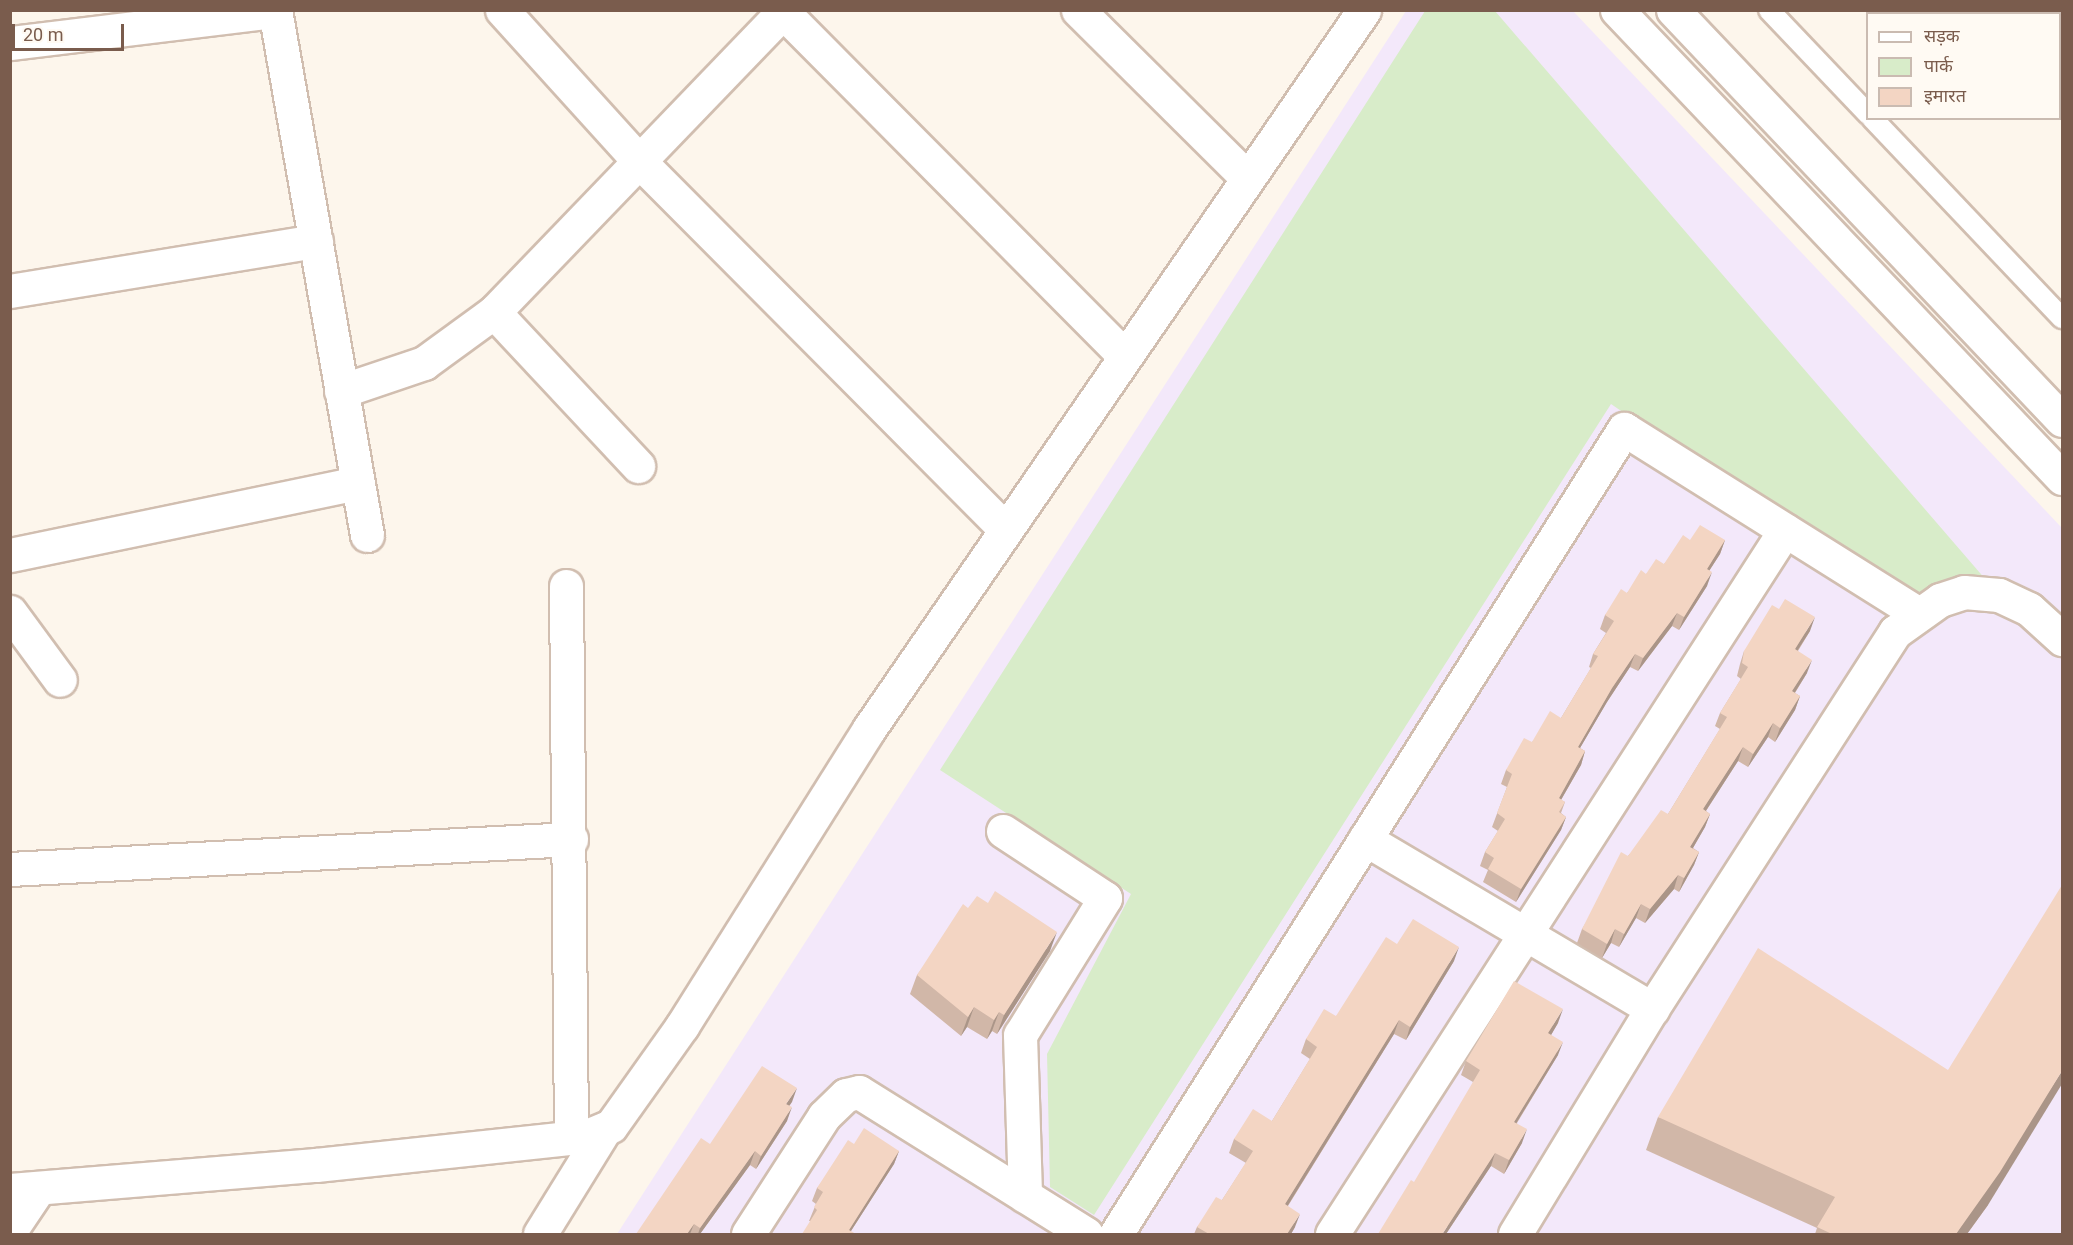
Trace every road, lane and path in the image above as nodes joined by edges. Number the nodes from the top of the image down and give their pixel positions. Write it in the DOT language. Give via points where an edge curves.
graph roads {
  1 [pos="502,10"];
  2 [pos="1078,10"];
  3 [pos="1364,10"];
  4 [pos="1617,10"];
  5 [pos="1672,10"];
  6 [pos="1769,10"];
  7 [pos="275,11"];
  8 [pos="783,11"];
  9 [pos="10,44"];
  10 [pos="1866,112"];
  11 [pos="1874,120"];
  12 [pos="637,159"];
  13 [pos="1247,178"];
  14 [pos="316,241"];
  15 [pos="10,291"];
  16 [pos="494,312"];
  17 [pos="2062,318"];
  18 [pos="1125,356"];
  19 [pos="341,391"];
  20 [pos="2062,420"];
  21 [pos="638,466"];
  22 [pos="2062,478"];
  23 [pos="358,483"];
  24 [pos="1006,530"];
  25 [pos="1785,530"];
  26 [pos="367,535"];
  27 [pos="10,555"];
  28 [pos="566,586"];
  29 [pos="10,612"];
  30 [pos="1919,614"];
  31 [pos="2062,639"];
  32 [pos="60,680"];
  33 [pos="1003,831"];
  34 [pos="572,839"];
  35 [pos="1365,839"];
  36 [pos="10,869"];
  37 [pos="1524,937"];
  38 [pos="1652,1009"];
  39 [pos="587,1135"];
  40 [pos="25,1189"];
  41 [pos="1025,1196"];
  42 [pos="10,1231"];
  43 [pos="540,1234"];
  44 [pos="748,1234"];
  45 [pos="1086,1234"];
  46 [pos="1116,1234"];
  47 [pos="1332,1234"];
  48 [pos="1515,1234"];
  1 -- 12 [label="street"];
  2 -- 13 [label="street"];
  3 -- 13 [label="street"];
  4 -- 22 [label="street"];
  5 -- 20 [label="street"];
  6 -- 10 [label="lane"];
  7 -- 9 [label="street"];
  7 -- 14 [label="street"];
  8 -- 12 [label="street"];
  8 -- 18 [label="street"];
  11 -- 17 [label="lane"];
  12 -- 16 [label="street"];
  12 -- 24 [label="street"];
  13 -- 18 [label="street"];
  14 -- 15 [label="street"];
  14 -- 19 [label="street"];
  16 -- 19 [label="street" via="424,363"];
  16 -- 21 [label="street"];
  18 -- 24 [label="street"];
  19 -- 23 [label="street"];
  23 -- 26 [label="street"];
  23 -- 27 [label="street"];
  24 -- 39 [label="street" via="869,729 682,1026 618,1119"];
  25 -- 30 [label="street"];
  25 -- 35 [label="street" via="1624,429"];
  25 -- 37 [label="street"];
  28 -- 34 [label="street"];
  29 -- 32 [label="street"];
  30 -- 31 [label="street" via="1964,592 1999,595 2029,609"];
  30 -- 38 [label="street" via="1895,632 1871,663"];
  33 -- 41 [label="street" via="1105,898 1020,1035"];
  34 -- 36 [label="street"];
  34 -- 39 [label="street"];
  35 -- 37 [label="street"];
  35 -- 46 [label="street"];
  37 -- 38 [label="street"];
  37 -- 47 [label="street"];
  38 -- 48 [label="street"];
  39 -- 40 [label="street"];
  39 -- 43 [label="street"];
  40 -- 42 [label="street"];
  41 -- 44 [label="street" via="852,1093 824,1116"];
  41 -- 45 [label="street"];
}
